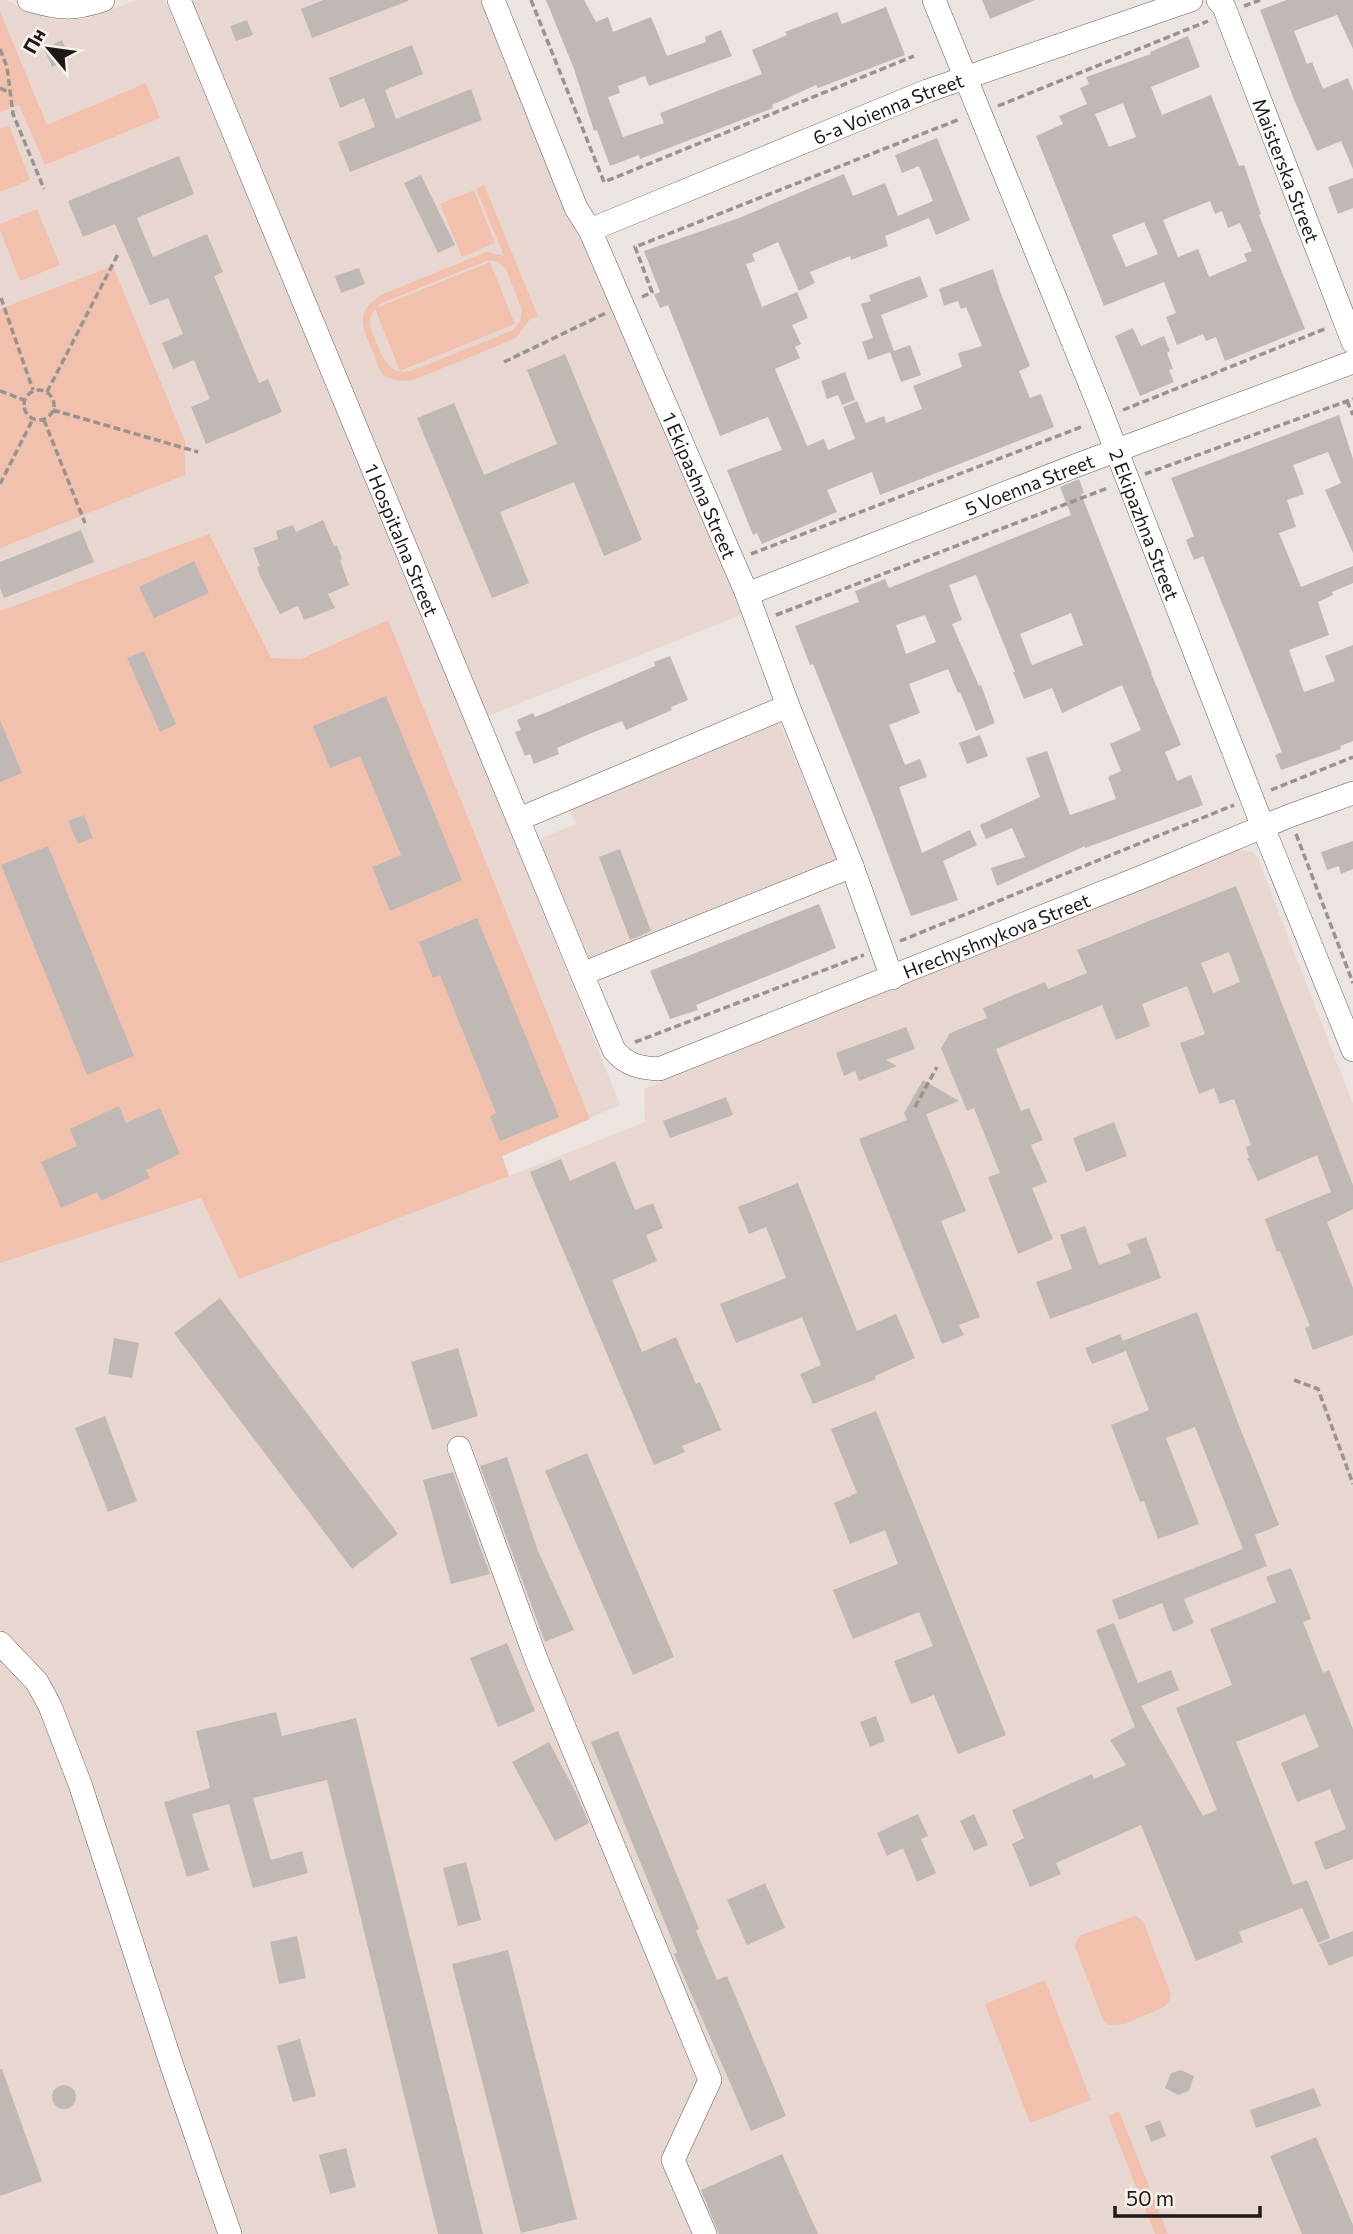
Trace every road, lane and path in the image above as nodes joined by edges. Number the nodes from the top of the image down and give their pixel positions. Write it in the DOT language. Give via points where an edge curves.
graph roads {
  1 [pos="29,0"];
  2 [pos="103,0"];
  3 [pos="179,0"];
  4 [pos="493,0"];
  5 [pos="531,0"];
  6 [pos="934,0"];
  7 [pos="1191,0"];
  8 [pos="1260,0"];
  9 [pos="1223,7"];
  10 [pos="0,49"];
  11 [pos="914,56"];
  12 [pos="966,78"];
  13 [pos="0,88"];
  14 [pos="10,93"];
  15 [pos="979,112"];
  16 [pos="44,189"];
  17 [pos="590,230"];
  18 [pos="118,254"];
  19 [pos="1,298"];
  20 [pos="623,305"];
  21 [pos="1349,332"];
  22 [pos="504,362"];
  23 [pos="1353,362"];
  24 [pos="33,390"];
  25 [pos="0,391"];
  26 [pos="47,392"];
  27 [pos="1353,398"];
  28 [pos="24,400"];
  29 [pos="1347,400"];
  30 [pos="53,410"];
  31 [pos="1353,415"];
  32 [pos="1104,418"];
  33 [pos="33,419"];
  34 [pos="44,420"];
  35 [pos="1116,450"];
  36 [pos="198,452"];
  37 [pos="1128,481"];
  38 [pos="0,484"];
  39 [pos="85,523"];
  40 [pos="733,561"];
  41 [pos="747,594"];
  42 [pos="757,622"];
  43 [pos="788,706"];
  44 [pos="1353,757"];
  45 [pos="1353,793"];
  46 [pos="1262,794"];
  47 [pos="1242,802"];
  48 [pos="519,818"];
  49 [pos="1263,827"];
  50 [pos="1293,827"];
  51 [pos="852,866"];
  52 [pos="881,949"];
  53 [pos="582,974"];
  54 [pos="892,978"];
  55 [pos="1353,983"];
  56 [pos="614,1050"];
  57 [pos="1353,1050"];
  58 [pos="937,1067"];
  59 [pos="915,1107"];
  60 [pos="1294,1380"];
  61 [pos="459,1448"];
  62 [pos="1353,1484"];
  63 [pos="0,1643"];
  64 [pos="230,2234"];
  65 [pos="705,2234"];
  1 -- 2 [label="street" via="62,8"];
  3 -- 48 [label="street, 1 Hospitalna Street"];
  4 -- 17 [label="street, 1 Ekipashna Street" via="576,208"];
  5 -- 11 [label="path" via="604,182"];
  6 -- 12 [label="street, 2 Ekipazhna Street"];
  7 -- 12 [label="street, 6-a Voienna Street"];
  8 -- 9 [label="path"];
  9 -- 15 [label="path"];
  9 -- 21 [label="street, Maisterska Street"];
  10 -- 14 [label="path"];
  12 -- 15 [label="street, 2 Ekipazhna Street"];
  12 -- 17 [label="street, 6-a Voienna Street"];
  13 -- 14 [label="path"];
  14 -- 16 [label="path" via="13,114"];
  15 -- 20 [label="path" via="635,247 652,292"];
  15 -- 32 [label="street, 2 Ekipazhna Street"];
  17 -- 20 [label="street, 1 Ekipashna Street"];
  18 -- 26 [label="path"];
  19 -- 24 [label="path"];
  20 -- 22 [label="path"];
  20 -- 40 [label="street, 1 Ekipashna Street"];
  21 -- 32 [label="path"];
  23 -- 35 [label="street, 5 Voenna Street"];
  24 -- 26 [label="path"];
  24 -- 28 [label="path"];
  25 -- 28 [label="path"];
  26 -- 30 [label="path"];
  27 -- 29 [label="path"];
  28 -- 33 [label="path" via="25,413"];
  29 -- 31 [label="path"];
  29 -- 37 [label="path"];
  30 -- 34 [label="path"];
  30 -- 36 [label="path"];
  32 -- 35 [label="street, 2 Ekipazhna Street"];
  32 -- 40 [label="path"];
  33 -- 34 [label="path"];
  33 -- 38 [label="path"];
  34 -- 39 [label="path"];
  35 -- 37 [label="street, 2 Ekipazhna Street"];
  35 -- 41 [label="street, 5 Voenna Street"];
  37 -- 42 [label="path"];
  37 -- 49 [label="street, 2 Ekipazhna Street"];
  40 -- 41 [label="street, 1 Ekipashna Street"];
  41 -- 42 [label="street, 1 Ekipashna Street"];
  42 -- 43 [label="street, 1 Ekipashna Street"];
  43 -- 48 [label="street"];
  43 -- 51 [label="street, 1 Ekipashna Street"];
  44 -- 46 [label="path"];
  45 -- 49 [label="street, Hrechyshnykova Street"];
  47 -- 52 [label="path"];
  48 -- 53 [label="street, 1 Hospitalna Street"];
  49 -- 54 [label="street, Hrechyshnykova Street"];
  49 -- 57 [label="street, 2 Ekipazhna Street"];
  50 -- 55 [label="path"];
  51 -- 52 [label="street, 1 Ekipashna Street"];
  51 -- 53 [label="street"];
  52 -- 54 [label="street, 1 Ekipashna Street"];
  52 -- 56 [label="path"];
  53 -- 56 [label="street, 1 Hospitalna Street"];
  54 -- 56 [label="street, Hrechyshnykova Street" via="659,1069 638,1068 620,1059"];
  58 -- 59 [label="path"];
  60 -- 62 [label="path" via="1318,1389"];
  61 -- 65 [label="street" via="536,1659 710,2080 673,2160"];
  63 -- 64 [label="street" via="22,1663 50,1706"];
}
